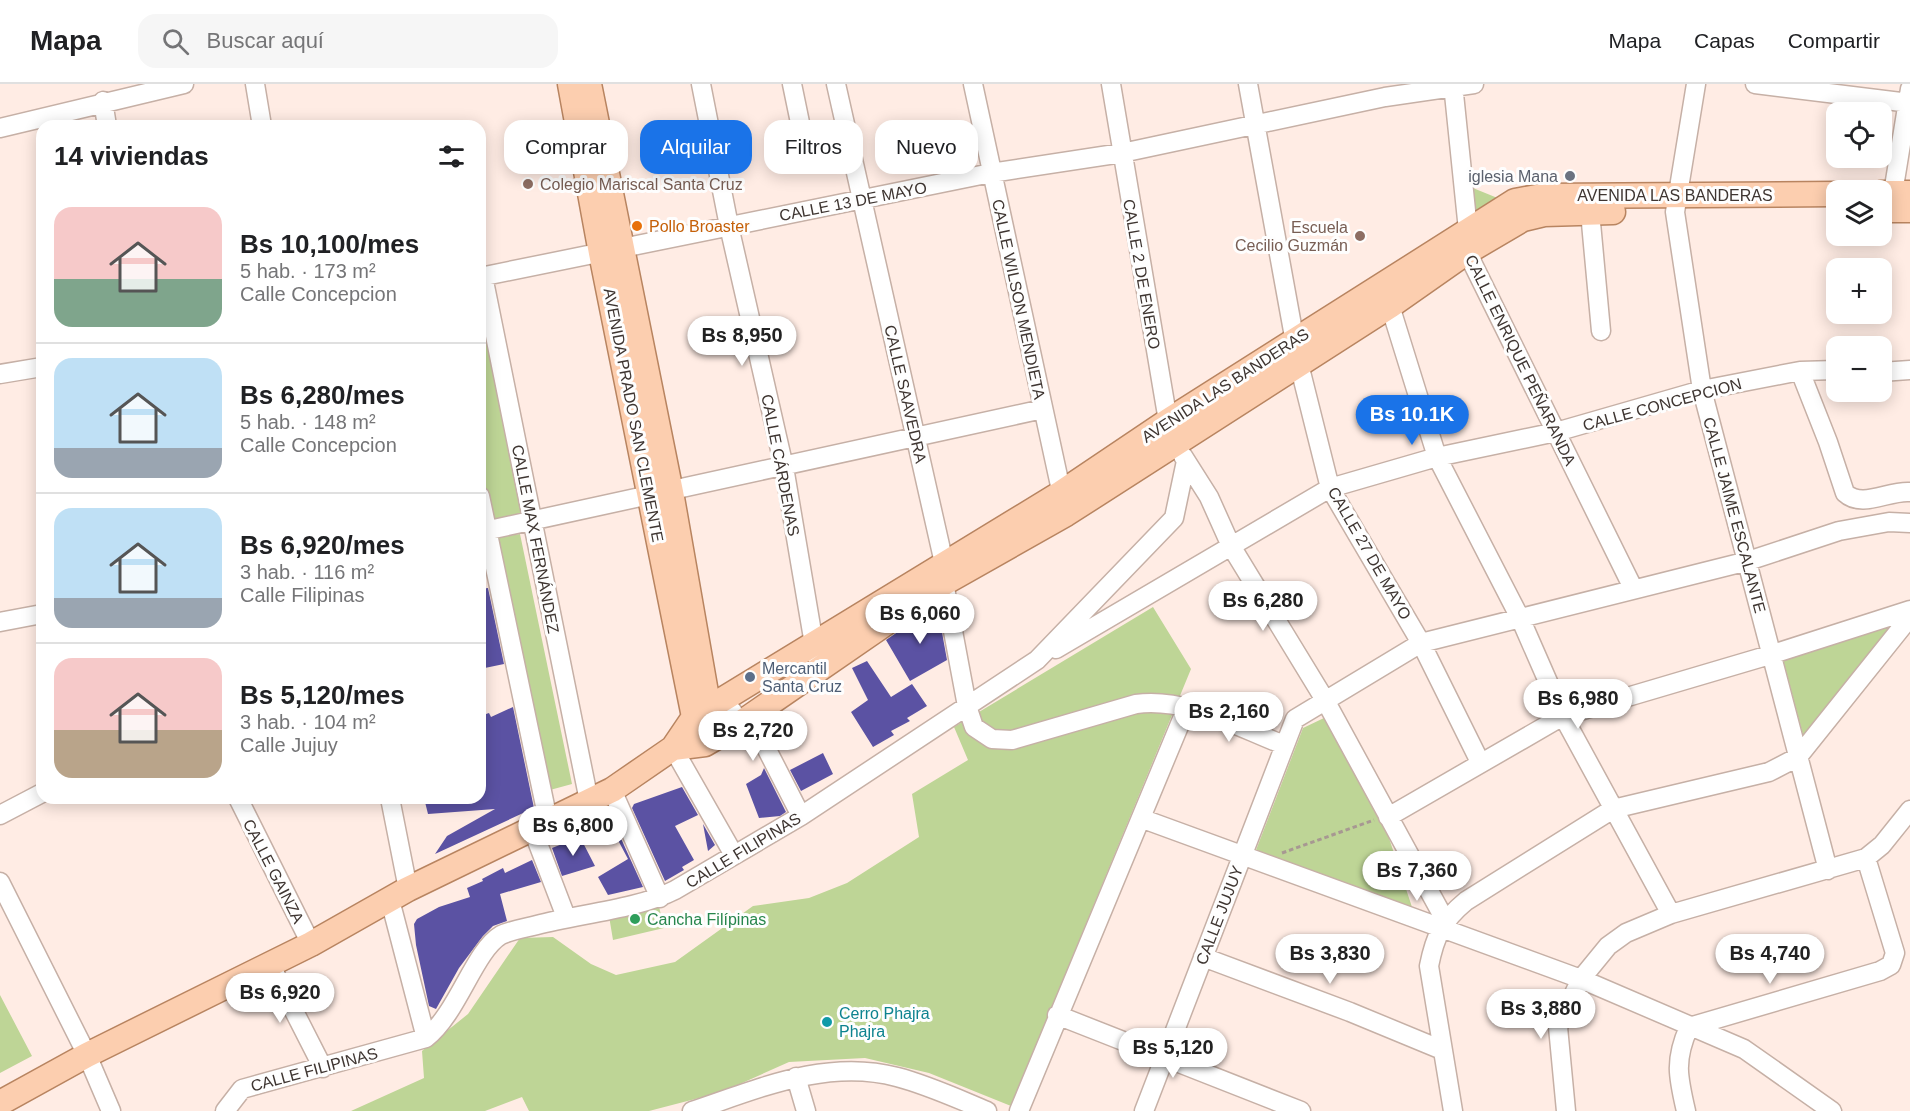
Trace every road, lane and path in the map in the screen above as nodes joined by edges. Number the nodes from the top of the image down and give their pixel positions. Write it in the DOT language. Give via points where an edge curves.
graph roads {
  1 [pos="184,84"];
  2 [pos="255,84"];
  3 [pos="570,84"];
  4 [pos="590,84"];
  5 [pos="701,84"];
  6 [pos="792,84"];
  7 [pos="836,84"];
  8 [pos="973,84"];
  9 [pos="1111,84"];
  10 [pos="1248,84"];
  11 [pos="1474,84"];
  12 [pos="1696,84"];
  13 [pos="1755,84"];
  14 [pos="1453,86"];
  15 [pos="1384,90"];
  16 [pos="1909,99"];
  17 [pos="103,101"];
  18 [pos="106,120"];
  19 [pos="261,120"];
  20 [pos="800,120"];
  21 [pos="1254,123"];
  22 [pos="0,128"];
  23 [pos="1122,153"];
  24 [pos="991,173"];
  25 [pos="1892,189"];
  26 [pos="1826,195"];
  27 [pos="860,200"];
  28 [pos="1892,201"];
  29 [pos="1677,204"];
  30 [pos="1826,210"];
  31 [pos="1910,210"];
  32 [pos="1590,212"];
  33 [pos="729,226"];
  34 [pos="1467,241"];
  35 [pos="611,251"];
  36 [pos="486,275"];
  37 [pos="1386,295"];
  38 [pos="486,296"];
  39 [pos="1601,331"];
  40 [pos="1294,340"];
  41 [pos="1299,364"];
  42 [pos="36,368"];
  43 [pos="1826,370"];
  44 [pos="1910,370"];
  45 [pos="1800,371"];
  46 [pos="1892,371"];
  47 [pos="0,374"];
  48 [pos="1702,390"];
  49 [pos="1043,409"];
  50 [pos="1556,432"];
  51 [pos="916,436"];
  52 [pos="1177,442"];
  53 [pos="1437,457"];
  54 [pos="784,467"];
  55 [pos="1330,488"];
  56 [pos="1910,492"];
  57 [pos="660,493"];
  58 [pos="1064,503"];
  59 [pos="532,522"];
  60 [pos="1910,523"];
  61 [pos="486,531"];
  62 [pos="486,541"];
  63 [pos="1231,546"];
  64 [pos="1748,561"];
  65 [pos="944,573"];
  66 [pos="1634,588"];
  67 [pos="1910,610"];
  68 [pos="36,615"];
  69 [pos="1910,617"];
  70 [pos="1521,620"];
  71 [pos="0,621"];
  72 [pos="1421,643"];
  73 [pos="813,645"];
  74 [pos="1773,654"];
  75 [pos="1037,660"];
  76 [pos="819,671"];
  77 [pos="1325,700"];
  78 [pos="967,706"];
  79 [pos="1187,707"];
  80 [pos="709,708"];
  81 [pos="1563,716"];
  82 [pos="722,733"];
  83 [pos="1284,745"];
  84 [pos="673,748"];
  85 [pos="1798,757"];
  86 [pos="1480,762"];
  87 [pos="612,790"];
  88 [pos="36,796"];
  89 [pos="589,801"];
  90 [pos="241,804"];
  91 [pos="391,804"];
  92 [pos="1613,809"];
  93 [pos="1910,810"];
  94 [pos="0,815"];
  95 [pos="801,816"];
  96 [pos="1388,817"];
  97 [pos="1143,819"];
  98 [pos="540,824"];
  99 [pos="734,855"];
  100 [pos="1866,858"];
  101 [pos="1250,859"];
  102 [pos="1828,870"];
  103 [pos="0,882"];
  104 [pos="399,894"];
  105 [pos="660,898"];
  106 [pos="1671,914"];
  107 [pos="566,917"];
  108 [pos="1443,925"];
  109 [pos="311,944"];
  110 [pos="1203,957"];
  111 [pos="270,964"];
  112 [pos="1581,979"];
  113 [pos="1058,1015"];
  114 [pos="1689,1027"];
  115 [pos="426,1038"];
  116 [pos="1442,1050"];
  117 [pos="87,1055"];
  118 [pos="1164,1056"];
  119 [pos="322,1068"];
  120 [pos="796,1077"];
  121 [pos="0,1103"];
  122 [pos="110,1111"];
  123 [pos="225,1111"];
  124 [pos="692,1111"];
  125 [pos="806,1111"];
  126 [pos="987,1111"];
  127 [pos="1019,1111"];
  128 [pos="1143,1111"];
  129 [pos="1301,1111"];
  130 [pos="1453,1111"];
  131 [pos="1566,1111"];
  132 [pos="1686,1111"];
  133 [pos="1832,1111"];
  1 -- 17 [label="street"];
  2 -- 19 [label="street"];
  3 -- 35 [label="main road, AVENIDA PRADO SAN CLEMENTE"];
  4 -- 35 [label="main road, AVENIDA PRADO SAN CLEMENTE"];
  5 -- 33 [label="street, CALLE CÁRDENAS"];
  6 -- 20 [label="street"];
  7 -- 27 [label="street, CALLE SAAVEDRA"];
  8 -- 24 [label="street, CALLE WILSON MENDIETA"];
  9 -- 23 [label="street, CALLE 2 DE ENERO"];
  10 -- 21 [label="street, CALLE 27 DE MAYO"];
  11 -- 14 [label="street, CALLE 13 DE MAYO"];
  12 -- 29 [label="street, CALLE JAIME ESCALANTE"];
  13 -- 16 [label="street"];
  14 -- 15 [label="street, CALLE 13 DE MAYO"];
  14 -- 34 [label="street, CALLE ENRIQUE PEÑARANDA"];
  15 -- 21 [label="street, CALLE 13 DE MAYO"];
  16 -- 25 [label="street"];
  17 -- 18 [label="street"];
  17 -- 22 [label="street"];
  21 -- 23 [label="street, CALLE 13 DE MAYO"];
  21 -- 40 [label="street, CALLE 27 DE MAYO"];
  23 -- 24 [label="street, CALLE 13 DE MAYO"];
  23 -- 52 [label="street, CALLE 2 DE ENERO"];
  24 -- 27 [label="street, CALLE 13 DE MAYO"];
  24 -- 49 [label="street, CALLE WILSON MENDIETA"];
  26 -- 29 [label="main road, AVENIDA LAS BANDERAS"];
  27 -- 33 [label="street, CALLE 13 DE MAYO"];
  27 -- 51 [label="street, CALLE SAAVEDRA"];
  28 -- 31 [label="main road"];
  29 -- 30 [label="main road, AVENIDA LAS BANDERAS"];
  29 -- 32 [label="main road, AVENIDA LAS BANDERAS"];
  29 -- 34 [label="main road, AVENIDA LAS BANDERAS" via="1542,196 1515,201"];
  29 -- 48 [label="street, CALLE JAIME ESCALANTE"];
  32 -- 34 [label="main road, AVENIDA LAS BANDERAS" via="1544,214"];
  32 -- 39 [label="street"];
  33 -- 35 [label="street, CALLE 13 DE MAYO"];
  33 -- 54 [label="street, CALLE CÁRDENAS"];
  34 -- 37 [label="main road, AVENIDA LAS BANDERAS"];
  34 -- 50 [label="street, CALLE ENRIQUE PEÑARANDA"];
  35 -- 36 [label="street, CALLE 13 DE MAYO"];
  35 -- 57 [label="main road, AVENIDA PRADO SAN CLEMENTE"];
  37 -- 40 [label="main road, AVENIDA LAS BANDERAS"];
  37 -- 41 [label="main road, AVENIDA LAS BANDERAS"];
  37 -- 53 [label="street"];
  38 -- 59 [label="street, CALLE MAX FERNÁNDEZ"];
  40 -- 41 [label="street, CALLE 27 DE MAYO"];
  40 -- 52 [label="main road, AVENIDA LAS BANDERAS"];
  41 -- 52 [label="main road, AVENIDA LAS BANDERAS"];
  41 -- 55 [label="street, CALLE 27 DE MAYO"];
  42 -- 47 [label="street"];
  43 -- 45 [label="street, CALLE CONCEPCION"];
  44 -- 46 [label="street"];
  45 -- 48 [label="street, CALLE CONCEPCION"];
  45 -- 56 [label="street" via="1845,493 1863,500"];
  48 -- 50 [label="street, CALLE CONCEPCION"];
  48 -- 64 [label="street, CALLE JAIME ESCALANTE"];
  49 -- 51 [label="street"];
  49 -- 58 [label="street, CALLE WILSON MENDIETA"];
  50 -- 53 [label="street, CALLE CONCEPCION"];
  50 -- 66 [label="street, CALLE ENRIQUE PEÑARANDA"];
  51 -- 54 [label="street"];
  51 -- 65 [label="street, CALLE SAAVEDRA"];
  52 -- 58 [label="main road, AVENIDA LAS BANDERAS"];
  52 -- 63 [label="street" via="1209,497"];
  52 -- 75 [label="street, CALLE FILIPINAS" via="1174,518"];
  53 -- 55 [label="street, CALLE CONCEPCION"];
  53 -- 70 [label="street"];
  54 -- 57 [label="street"];
  54 -- 73 [label="street, CALLE CÁRDENAS"];
  55 -- 63 [label="street, CALLE CONCEPCION"];
  55 -- 72 [label="street, CALLE 27 DE MAYO"];
  57 -- 59 [label="street"];
  57 -- 80 [label="main road, AVENIDA PRADO SAN CLEMENTE"];
  58 -- 65 [label="main road, AVENIDA LAS BANDERAS"];
  59 -- 61 [label="street"];
  59 -- 89 [label="street, CALLE MAX FERNÁNDEZ"];
  60 -- 64 [label="street" via="1889,522 1839,531"];
  62 -- 98 [label="street"];
  63 -- 75 [label="street, CALLE CONCEPCION"];
  63 -- 77 [label="street"];
  64 -- 66 [label="street"];
  64 -- 74 [label="street, CALLE JAIME ESCALANTE"];
  65 -- 73 [label="main road, AVENIDA LAS BANDERAS"];
  65 -- 76 [label="main road, AVENIDA LAS BANDERAS"];
  65 -- 78 [label="street, CALLE SAAVEDRA"];
  66 -- 70 [label="street"];
  67 -- 74 [label="street"];
  68 -- 71 [label="street"];
  69 -- 85 [label="street"];
  70 -- 72 [label="street"];
  70 -- 81 [label="street"];
  72 -- 77 [label="street"];
  72 -- 86 [label="street, CALLE 27 DE MAYO"];
  73 -- 76 [label="street, CALLE CÁRDENAS"];
  73 -- 80 [label="main road, AVENIDA LAS BANDERAS"];
  74 -- 81 [label="street"];
  74 -- 85 [label="street, CALLE JAIME ESCALANTE"];
  75 -- 78 [label="street, CALLE FILIPINAS"];
  76 -- 82 [label="main road, AVENIDA LAS BANDERAS"];
  77 -- 83 [label="street, CALLE JUJUY" via="1295,719"];
  77 -- 96 [label="street"];
  78 -- 79 [label="street, CALLE SAAVEDRA" via="974,728 992,739 1012,740 1136,704 1153,701"];
  78 -- 95 [label="street, CALLE FILIPINAS"];
  79 -- 83 [label="street, CALLE SAAVEDRA"];
  79 -- 97 [label="street"];
  80 -- 82 [label="main road, AVENIDA PRADO SAN CLEMENTE"];
  80 -- 84 [label="main road, AVENIDA LAS BANDERAS"];
  81 -- 86 [label="street"];
  81 -- 92 [label="street"];
  82 -- 84 [label="main road, AVENIDA LAS BANDERAS"];
  82 -- 95 [label="street" via="757,730"];
  83 -- 101 [label="street, CALLE JUJUY"];
  84 -- 87 [label="main road, AVENIDA LAS BANDERAS"];
  84 -- 99 [label="street"];
  85 -- 92 [label="street" via="1769,772"];
  85 -- 102 [label="street, CALLE JAIME ESCALANTE"];
  86 -- 96 [label="street"];
  87 -- 89 [label="main road, AVENIDA LAS BANDERAS"];
  87 -- 105 [label="street"];
  88 -- 94 [label="street"];
  89 -- 98 [label="main road, AVENIDA LAS BANDERAS"];
  90 -- 109 [label="street, CALLE GAINZA"];
  91 -- 104 [label="street"];
  92 -- 106 [label="street"];
  92 -- 108 [label="street" via="1466,901"];
  93 -- 100 [label="street"];
  95 -- 99 [label="street, CALLE FILIPINAS"];
  96 -- 101 [label="path"];
  96 -- 108 [label="street"];
  97 -- 101 [label="street"];
  97 -- 113 [label="street"];
  98 -- 104 [label="main road, AVENIDA LAS BANDERAS"];
  98 -- 107 [label="street"];
  99 -- 105 [label="street, CALLE FILIPINAS"];
  100 -- 102 [label="street"];
  100 -- 114 [label="street" via="1895,953 1891,965"];
  101 -- 108 [label="street"];
  101 -- 110 [label="street, CALLE JUJUY"];
  102 -- 106 [label="street"];
  103 -- 117 [label="street"];
  104 -- 109 [label="main road, AVENIDA LAS BANDERAS"];
  104 -- 115 [label="street"];
  105 -- 107 [label="street, CALLE FILIPINAS"];
  106 -- 112 [label="street" via="1608,945"];
  107 -- 115 [label="street, CALLE FILIPINAS" via="509,932 491,943 448,1014"];
  108 -- 112 [label="street"];
  108 -- 116 [label="street" via="1429,966"];
  109 -- 111 [label="main road, AVENIDA LAS BANDERAS"];
  110 -- 116 [label="street"];
  110 -- 118 [label="street, CALLE JUJUY"];
  111 -- 117 [label="main road, AVENIDA LAS BANDERAS"];
  111 -- 119 [label="street"];
  112 -- 114 [label="street"];
  112 -- 131 [label="street" via="1558,1027"];
  113 -- 118 [label="street"];
  113 -- 127 [label="street"];
  114 -- 132 [label="street" via="1679,1049 1679,1083"];
  114 -- 133 [label="street" via="1744,1049"];
  115 -- 119 [label="street, CALLE FILIPINAS"];
  116 -- 130 [label="street"];
  117 -- 121 [label="main road, AVENIDA LAS BANDERAS"];
  117 -- 122 [label="street"];
  118 -- 128 [label="street, CALLE JUJUY"];
  118 -- 129 [label="street"];
  119 -- 123 [label="street, CALLE FILIPINAS" via="242,1089"];
  120 -- 124 [label="street"];
  120 -- 125 [label="street"];
  120 -- 126 [label="street" via="835,1071 896,1077"];
}
